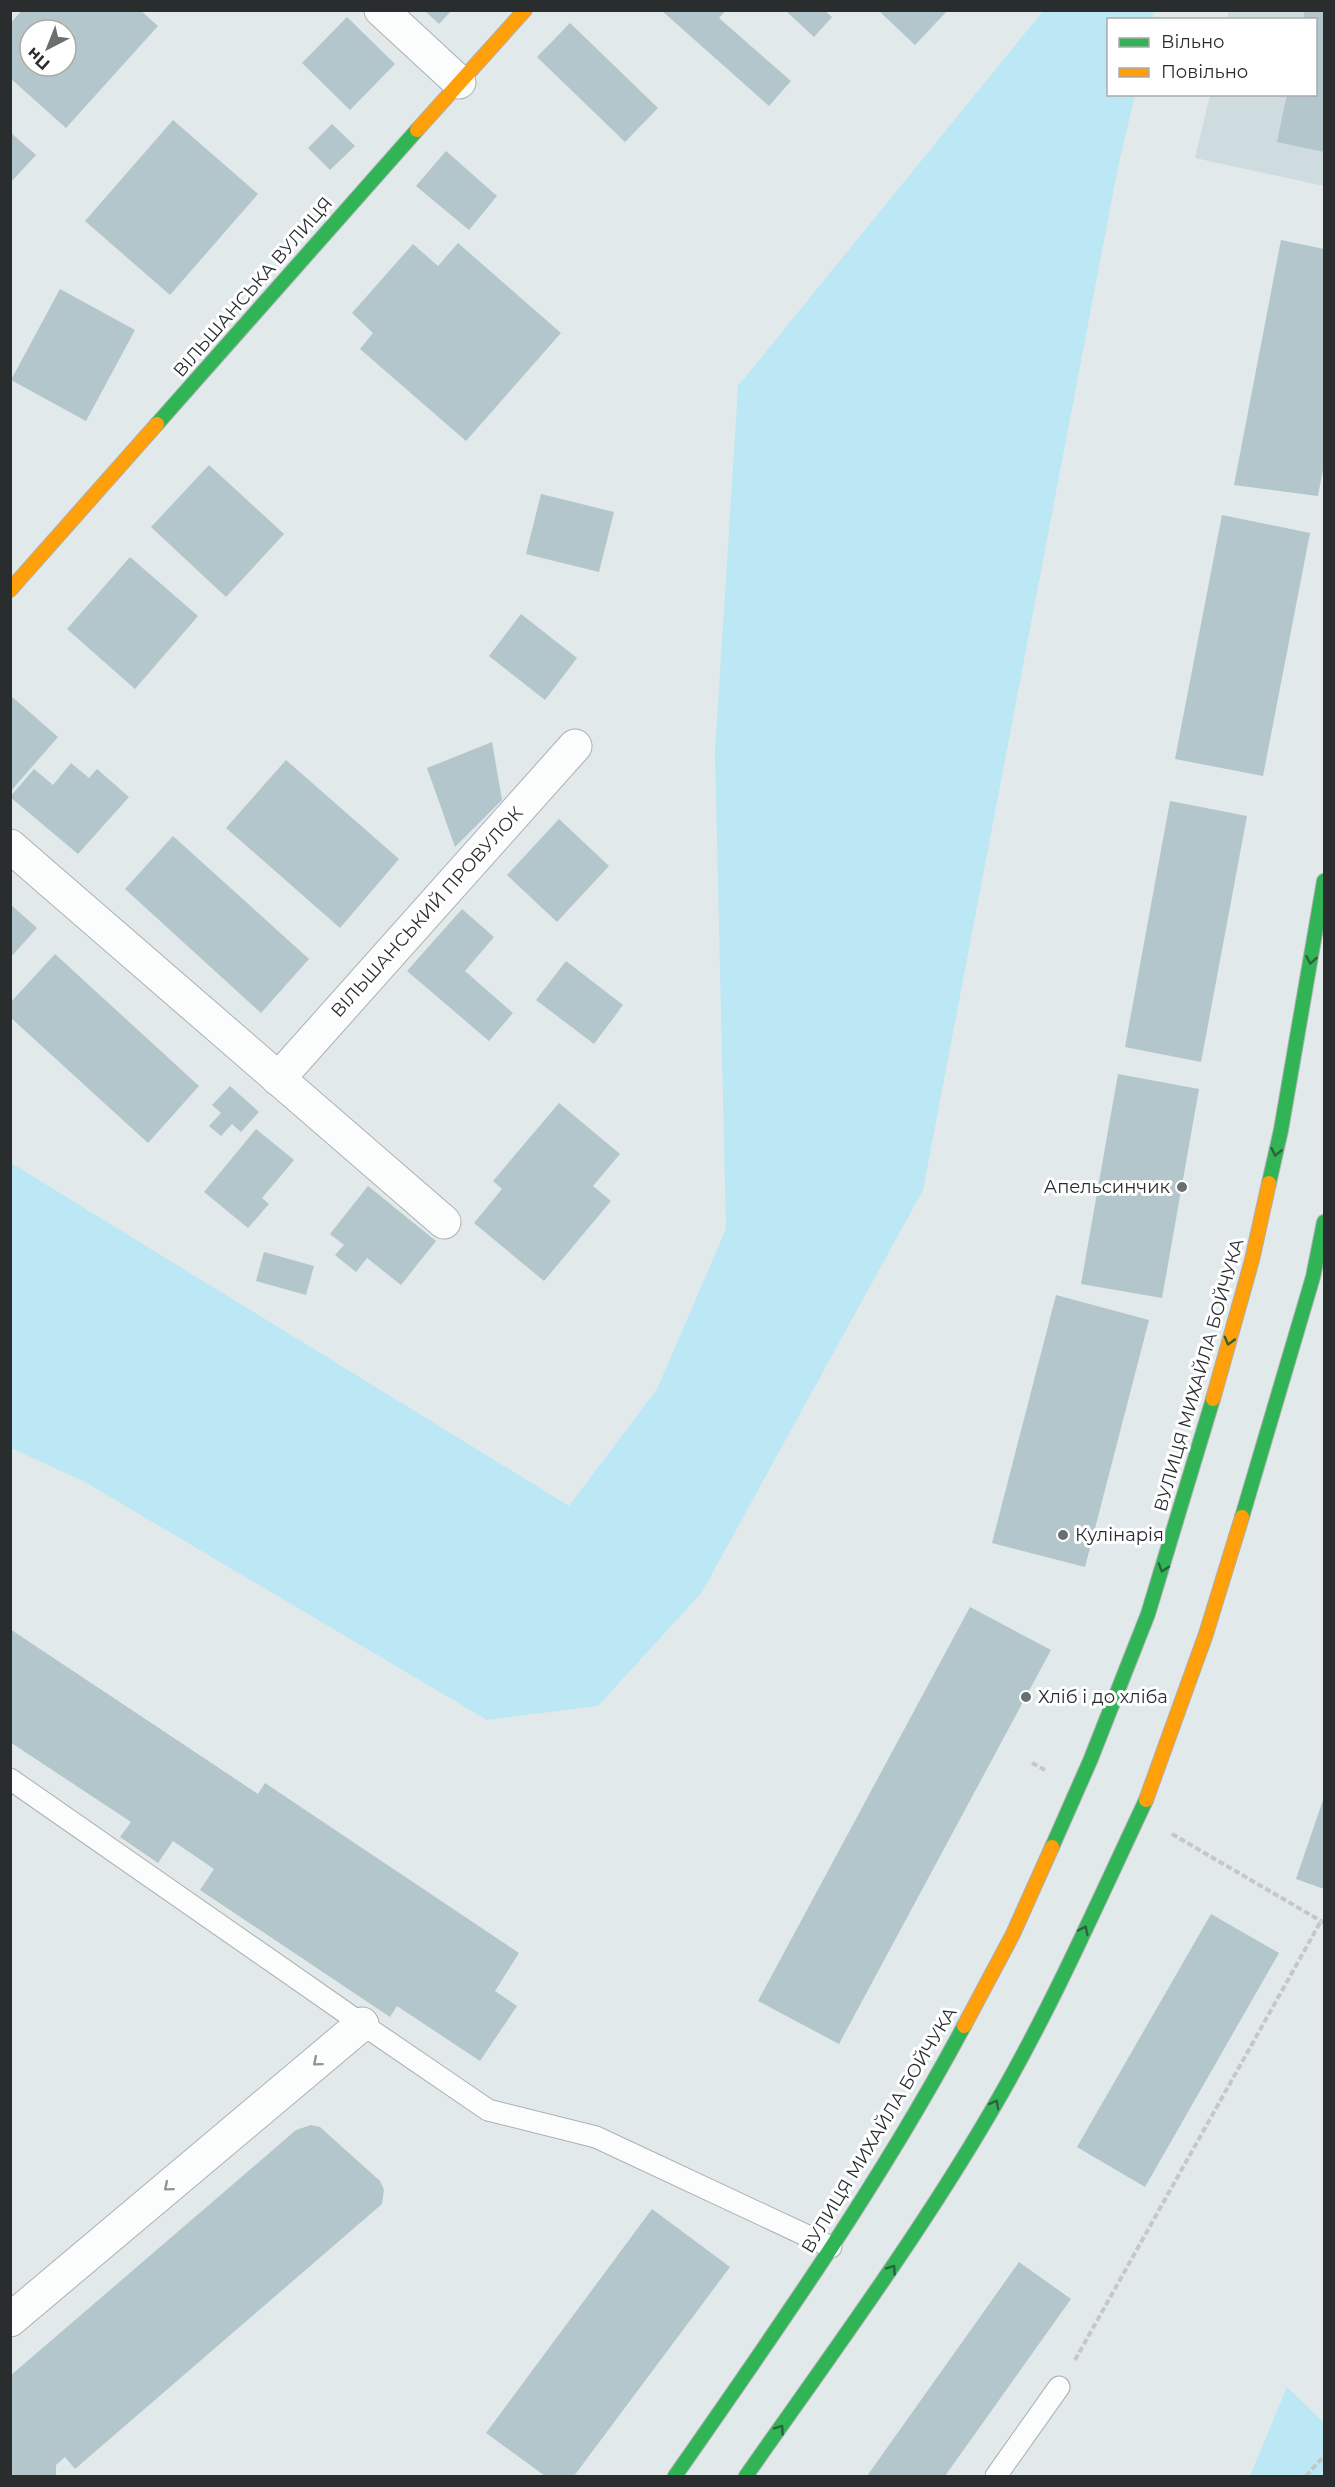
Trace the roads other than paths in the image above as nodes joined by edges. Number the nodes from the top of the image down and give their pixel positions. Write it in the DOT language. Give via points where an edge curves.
graph roads {
  1 [pos="381,10"];
  2 [pos="525,10"];
  3 [pos="459,82"];
  4 [pos="10,590"];
  5 [pos="575,746"];
  6 [pos="10,846"];
  7 [pos="1324,881"];
  8 [pos="278,1079"];
  9 [pos="444,1222"];
  10 [pos="1324,1222"];
  11 [pos="10,1779"];
  12 [pos="362,2024"];
  13 [pos="831,2247"];
  14 [pos="10,2320"];
  15 [pos="1059,2387"];
  16 [pos="675,2476"];
  17 [pos="746,2476"];
  18 [pos="996,2476"];
  1 -- 3 [label="street"];
  2 -- 3 [label="main road, ВІЛЬШАНСЬКА ВУЛИЦЯ"];
  3 -- 4 [label="main road, ВІЛЬШАНСЬКА ВУЛИЦЯ"];
  5 -- 8 [label="street, ВІЛЬШАНСЬКИЙ ПРОВУЛОК"];
  6 -- 8 [label="street"];
  7 -- 13 [label="main road, ВУЛИЦЯ МИХАЙЛА БОЙЧУКА, one-way" via="1281,1130 1252,1260 1148,1614 1013,1934 946,2060"];
  8 -- 9 [label="street"];
  17 -- 10 [label="main road, one-way" via="915,2235 993,2109 1067,1967 1150,1791 1206,1634 1314,1277"];
  11 -- 12 [label="lane"];
  12 -- 13 [label="lane" via="488,2110 596,2137"];
  12 -- 14 [label="street, one-way"];
  13 -- 16 [label="main road, ВУЛИЦЯ МИХАЙЛА БОЙЧУКА"];
  15 -- 18 [label="lane"];
}
